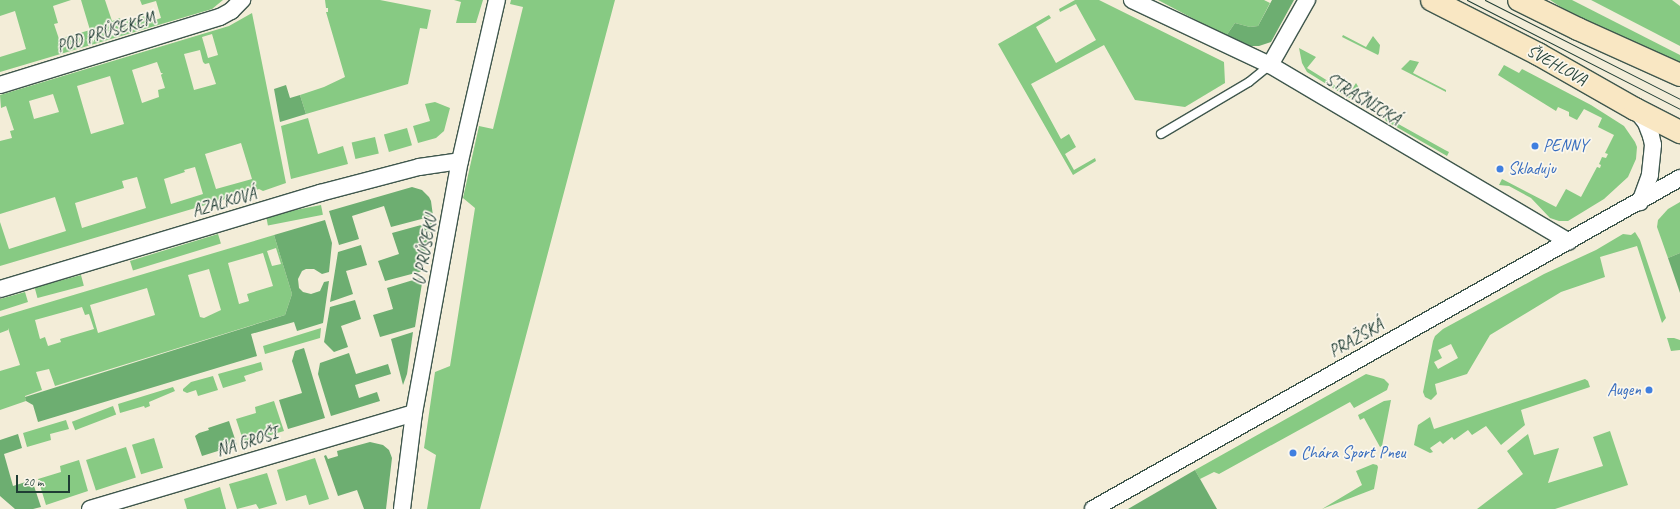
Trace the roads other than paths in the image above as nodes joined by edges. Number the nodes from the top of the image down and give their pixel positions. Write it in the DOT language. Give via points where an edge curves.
graph roads {
  1 [pos="242,0"];
  2 [pos="497,0"];
  3 [pos="1132,0"];
  4 [pos="1307,0"];
  5 [pos="1432,0"];
  6 [pos="1519,0"];
  7 [pos="1533,0"];
  8 [pos="1558,20"];
  9 [pos="1270,65"];
  10 [pos="1680,75"];
  11 [pos="0,85"];
  12 [pos="1635,109"];
  13 [pos="1680,132"];
  14 [pos="1161,134"];
  15 [pos="460,161"];
  16 [pos="1680,178"];
  17 [pos="1640,202"];
  18 [pos="1569,242"];
  19 [pos="0,288"];
  20 [pos="414,413"];
  21 [pos="90,509"];
  22 [pos="402,509"];
  23 [pos="1093,509"];
  1 -- 11 [label="street, POD PRŮSEKEM" via="220,17"];
  2 -- 15 [label="street, U PRŮSEKU"];
  3 -- 9 [label="street, STRAŠNICKÁ"];
  4 -- 9 [label="street"];
  5 -- 12 [label="main road, ŠVEHLOVA" via="1538,54"];
  6 -- 8 [label="main road"];
  7 -- 8 [label="lane"];
  8 -- 10 [label="main road"];
  9 -- 14 [label="lane" via="1249,82"];
  9 -- 18 [label="street, STRAŠNICKÁ"];
  12 -- 13 [label="main road, ŠVEHLOVA"];
  12 -- 17 [label="street" via="1646,123 1653,145 1650,175"];
  15 -- 19 [label="street, AZALKOVÁ" via="419,167 320,194"];
  15 -- 20 [label="street, U PRŮSEKU"];
  16 -- 17 [label="street, PRAŽSKÁ"];
  17 -- 18 [label="street, PRAŽSKÁ"];
  18 -- 23 [label="street, PRAŽSKÁ"];
  20 -- 21 [label="street, NA GROŠI"];
  20 -- 22 [label="street, U PRŮSEKU"];
}
